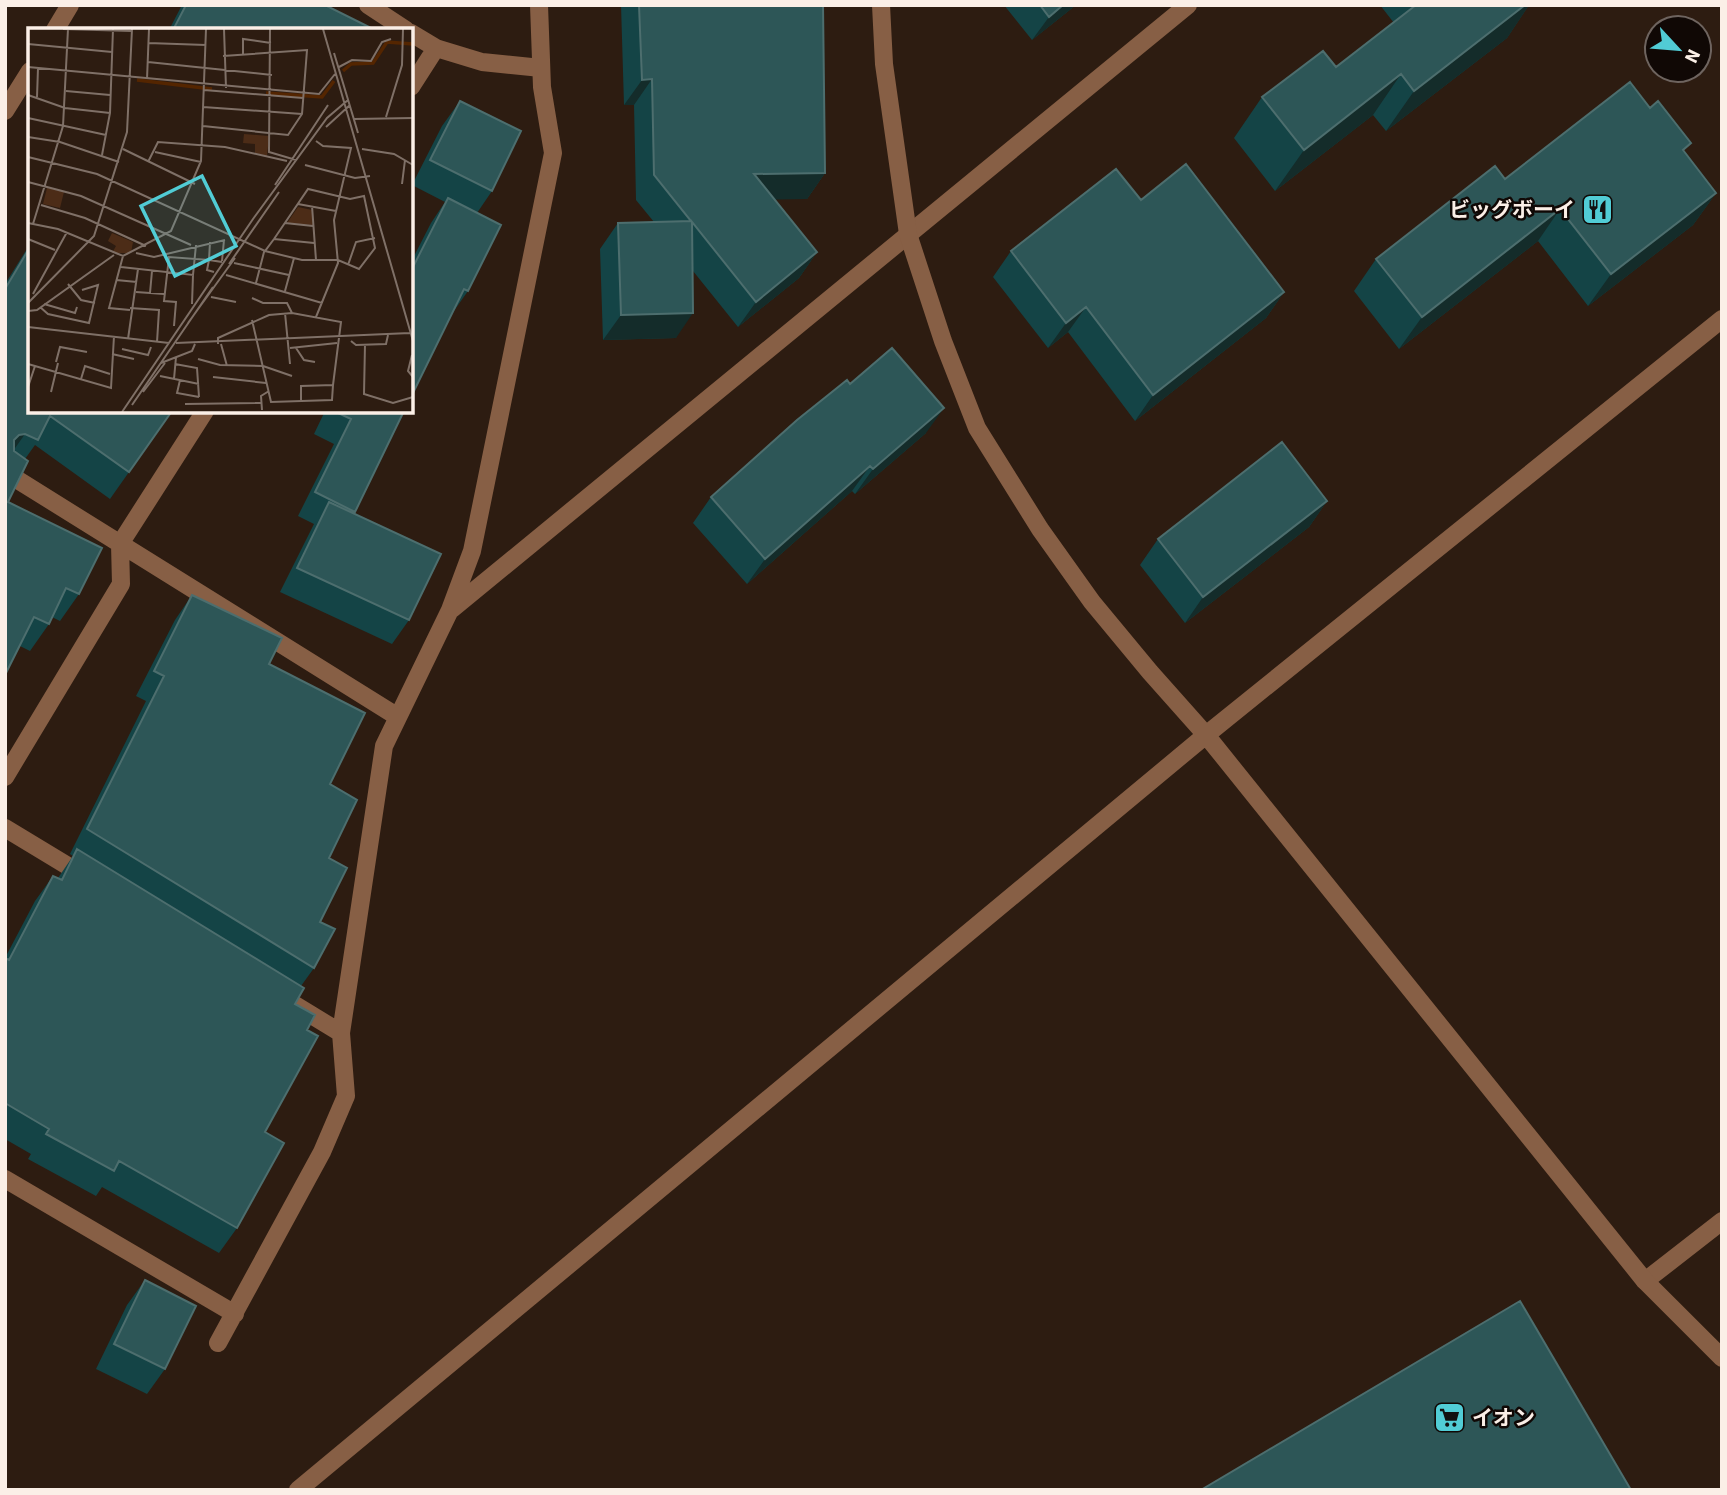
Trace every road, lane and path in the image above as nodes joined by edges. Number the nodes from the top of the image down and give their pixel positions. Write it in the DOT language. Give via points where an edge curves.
graph roads {
  1 [pos="70,5"];
  2 [pos="368,5"];
  3 [pos="539,5"];
  4 [pos="881,5"];
  5 [pos="1188,5"];
  6 [pos="56,28"];
  7 [pos="403,28"];
  8 [pos="413,34"];
  9 [pos="436,48"];
  10 [pos="541,68"];
  11 [pos="28,74"];
  12 [pos="413,84"];
  13 [pos="5,111"];
  14 [pos="908,234"];
  15 [pos="1722,319"];
  16 [pos="204,413"];
  17 [pos="5,472"];
  18 [pos="120,544"];
  19 [pos="450,610"];
  20 [pos="398,717"];
  21 [pos="1206,735"];
  22 [pos="5,777"];
  23 [pos="5,828"];
  24 [pos="98,885"];
  25 [pos="283,998"];
  26 [pos="341,1033"];
  27 [pos="5,1179"];
  28 [pos="1722,1221"];
  29 [pos="1645,1281"];
  30 [pos="235,1314"];
  31 [pos="218,1343"];
  32 [pos="1722,1358"];
  33 [pos="298,1490"];
  1 -- 6 [label="street"];
  2 -- 7 [label="street"];
  3 -- 10 [label="street"];
  4 -- 14 [label="street" via="884,64"];
  5 -- 14 [label="street"];
  8 -- 9 [label="street"];
  9 -- 10 [label="street" via="482,62"];
  9 -- 12 [label="street"];
  10 -- 19 [label="street" via="553,153 472,551"];
  11 -- 13 [label="street"];
  14 -- 19 [label="street"];
  14 -- 21 [label="street" via="977,428 1092,602"];
  15 -- 21 [label="street"];
  16 -- 18 [label="street"];
  17 -- 18 [label="street"];
  18 -- 20 [label="street"];
  18 -- 22 [label="street" via="121,584"];
  19 -- 20 [label="street"];
  20 -- 26 [label="street" via="384,746"];
  21 -- 29 [label="street"];
  21 -- 33 [label="street"];
  23 -- 24 [label="street"];
  25 -- 26 [label="street"];
  26 -- 30 [label="street" via="346,1096 322,1152"];
  27 -- 30 [label="street"];
  28 -- 29 [label="street"];
  29 -- 32 [label="street"];
  30 -- 31 [label="street"];
}
